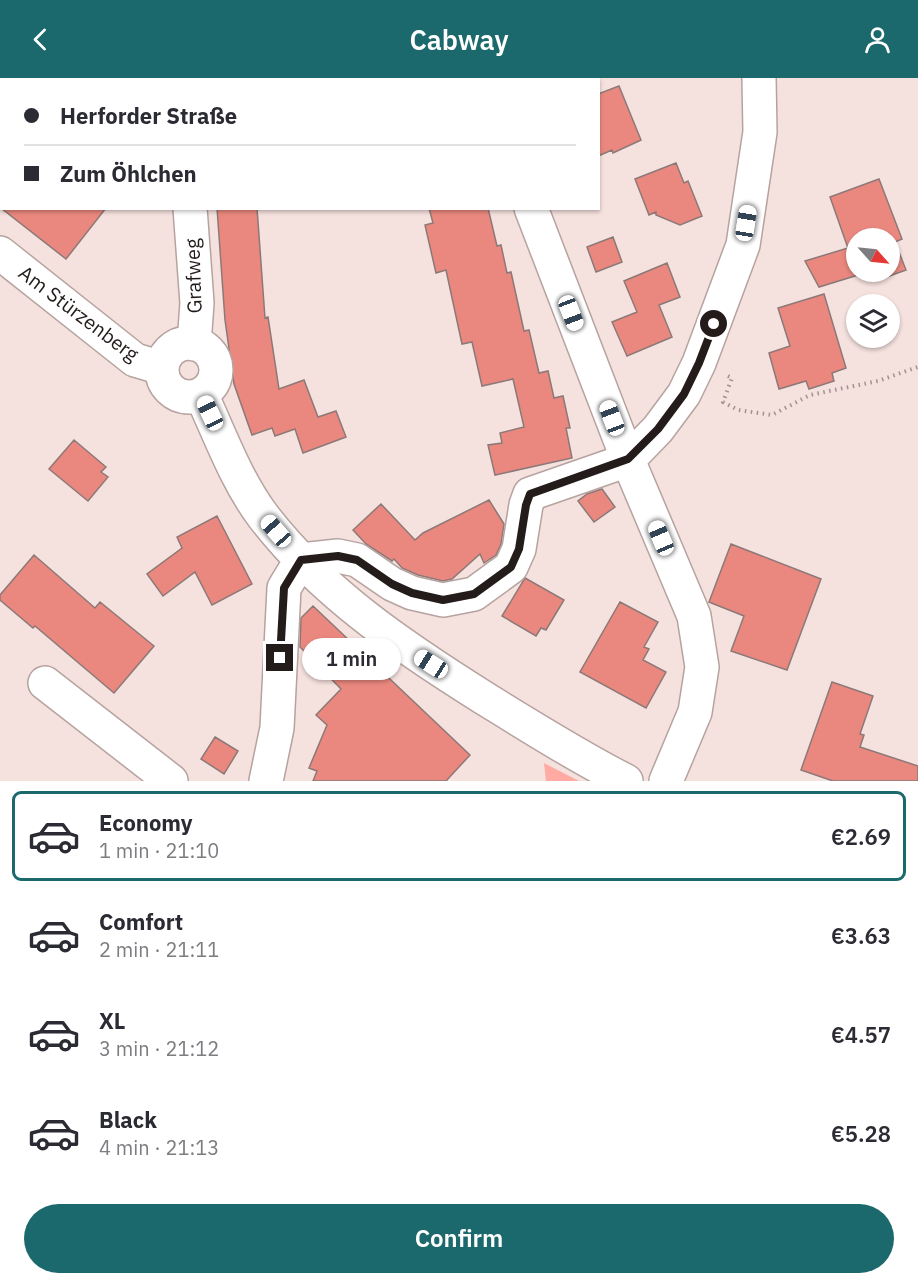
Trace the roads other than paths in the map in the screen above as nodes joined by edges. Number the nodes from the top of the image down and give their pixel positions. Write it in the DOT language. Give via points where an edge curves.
graph roads {
  1 [pos="759,78"];
  2 [pos="190,210"];
  3 [pos="532,210"];
  4 [pos="0,253"];
  5 [pos="194,344"];
  6 [pos="162,368"];
  7 [pos="201,394"];
  8 [pos="628,459"];
  9 [pos="301,560"];
  10 [pos="45,683"];
  11 [pos="171,781"];
  12 [pos="266,781"];
  13 [pos="626,781"];
  14 [pos="666,781"];
  1 -- 8 [label="street" via="760,132 742,245 684,394 658,429"];
  2 -- 5 [label="street, Grafweg" via="197,303"];
  3 -- 8 [label="street"];
  4 -- 6 [label="street, Am Stürzenberg" via="135,360"];
  5 -- 6 [label="street" via="172,349"];
  5 -- 7 [label="street" via="208,352 215,367 213,383"];
  6 -- 7 [label="street" via="170,390 185,397"];
  7 -- 9 [label="street" via="245,487 263,516"];
  8 -- 9 [label="street" via="530,494 519,549 511,567 474,594 443,600 392,584 357,560 338,556"];
  8 -- 14 [label="street" via="694,616 702,667 695,712"];
  9 -- 12 [label="street" via="284,588 277,728"];
  9 -- 13 [label="street" via="413,653 579,758"];
  10 -- 11 [label="street"];
}
